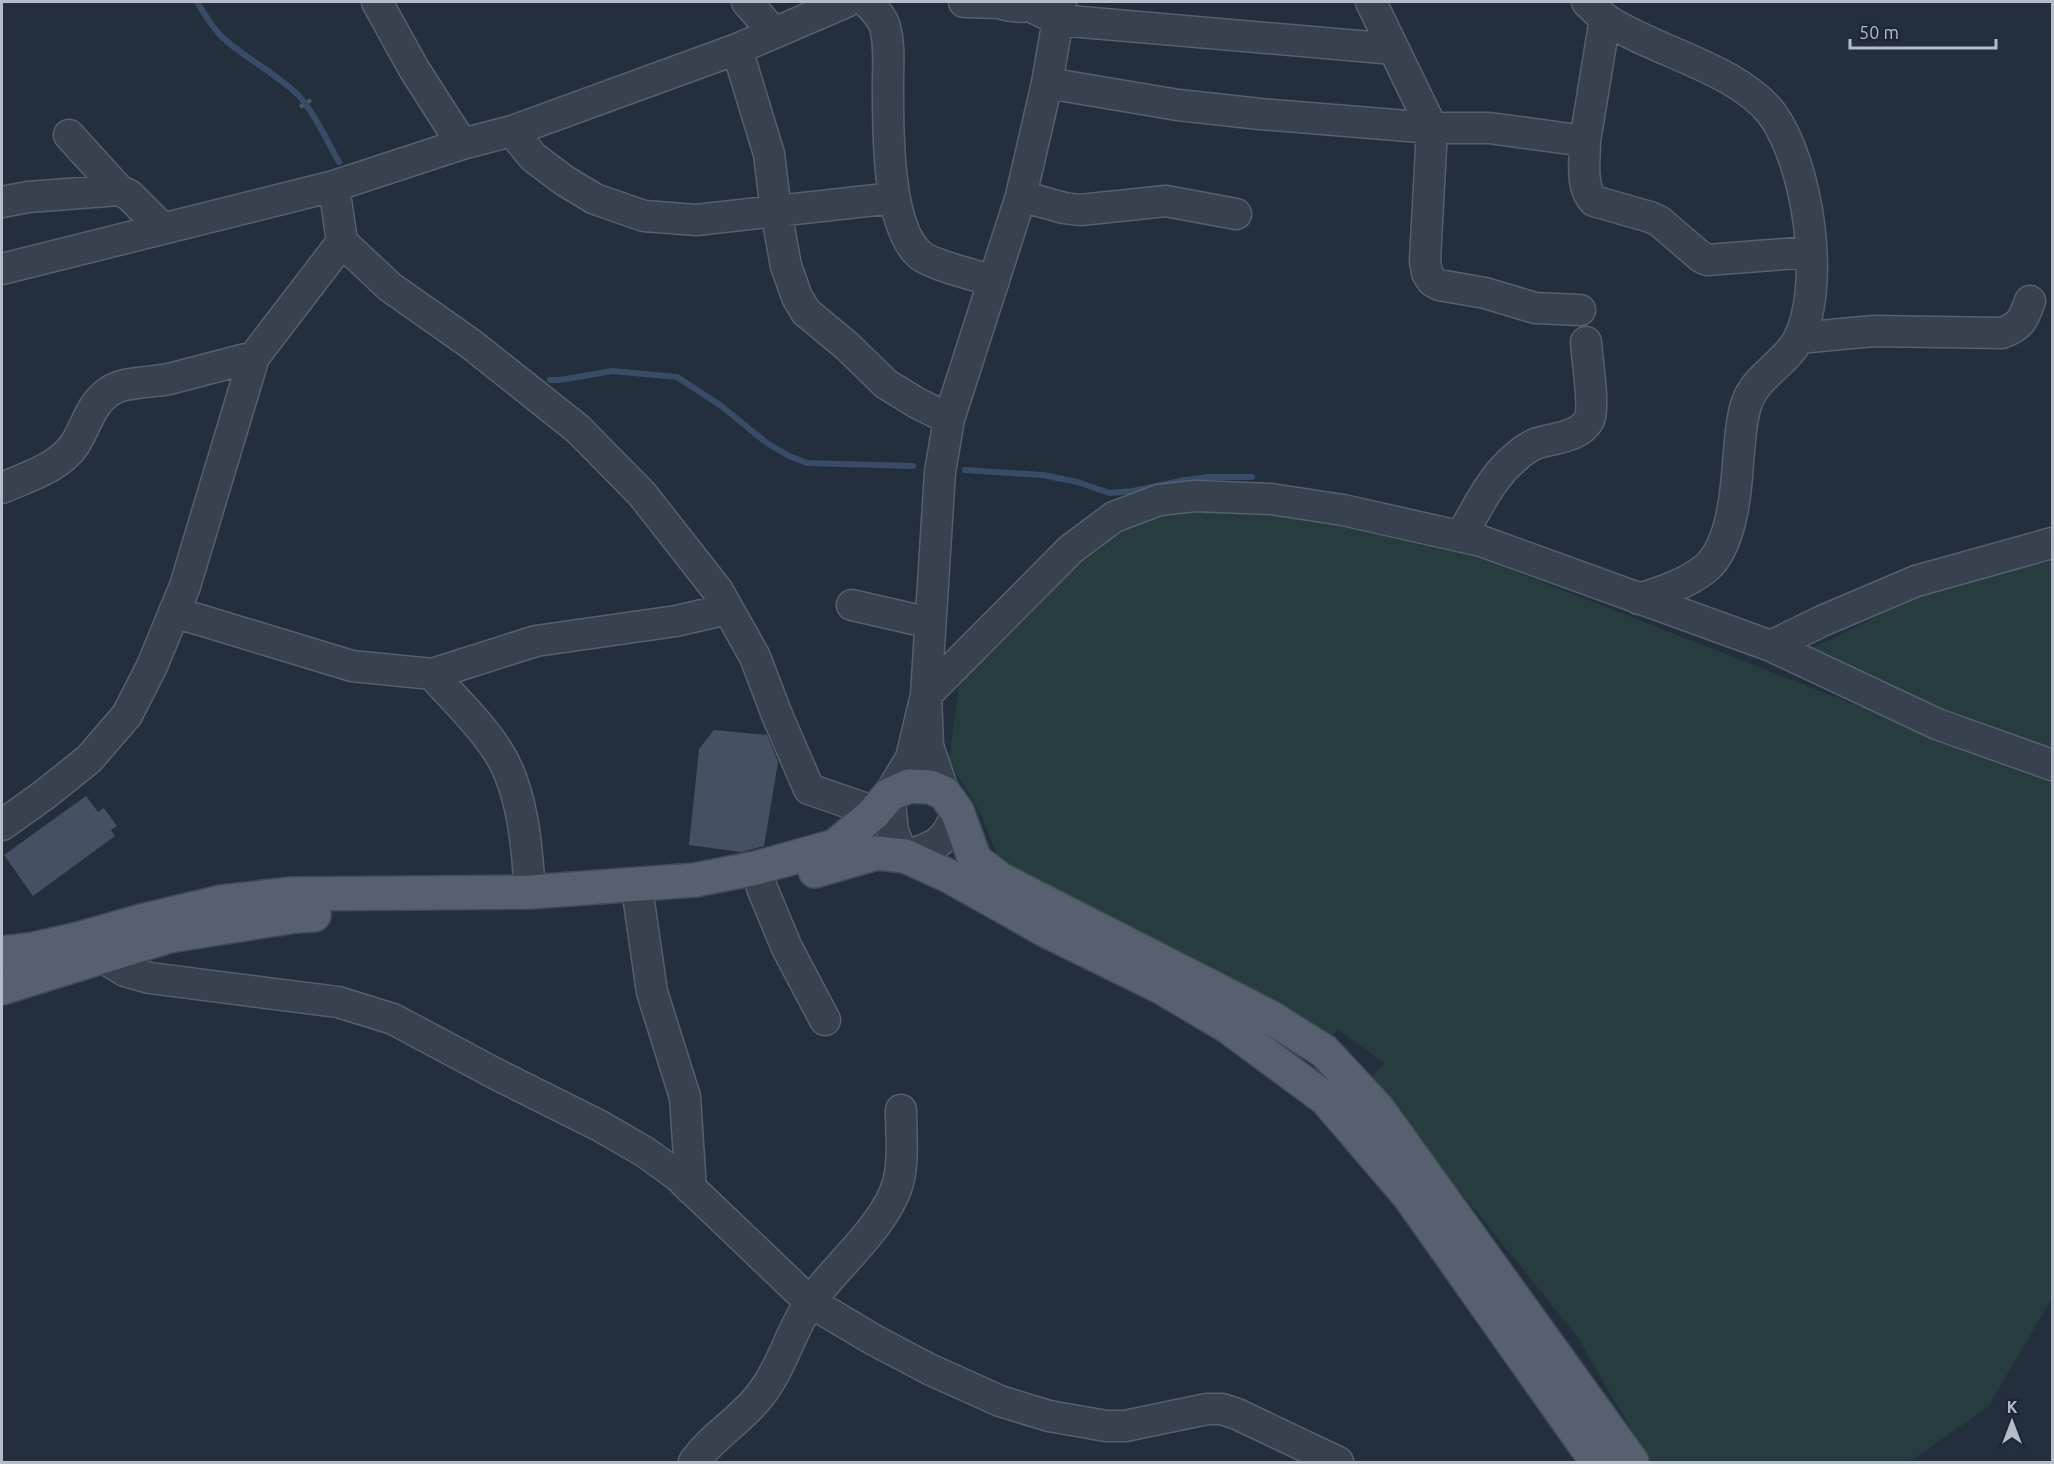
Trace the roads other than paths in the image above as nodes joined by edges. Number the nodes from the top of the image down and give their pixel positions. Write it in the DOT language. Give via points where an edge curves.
graph roads {
  1 [pos="377,2"];
  2 [pos="747,2"];
  3 [pos="846,2"];
  4 [pos="867,2"];
  5 [pos="964,2"];
  6 [pos="999,2"];
  7 [pos="1371,2"];
  8 [pos="1048,7"];
  9 [pos="1596,10"];
  10 [pos="774,33"];
  11 [pos="737,49"];
  12 [pos="1394,49"];
  13 [pos="1047,83"];
  14 [pos="1432,128"];
  15 [pos="512,131"];
  16 [pos="69,135"];
  17 [pos="1585,141"];
  18 [pos="462,144"];
  19 [pos="334,186"];
  20 [pos="119,190"];
  21 [pos="1021,196"];
  22 [pos="894,198"];
  23 [pos="2,202"];
  24 [pos="776,211"];
  25 [pos="1236,214"];
  26 [pos="163,229"];
  27 [pos="342,242"];
  28 [pos="1811,252"];
  29 [pos="2,269"];
  30 [pos="994,281"];
  31 [pos="2030,301"];
  32 [pos="1580,310"];
  33 [pos="1799,338"];
  34 [pos="1586,342"];
  35 [pos="254,357"];
  36 [pos="949,419"];
  37 [pos="2,488"];
  38 [pos="1461,536"];
  39 [pos="2052,543"];
  40 [pos="1639,600"];
  41 [pos="852,605"];
  42 [pos="728,609"];
  43 [pos="174,612"];
  44 [pos="930,623"];
  45 [pos="1771,646"];
  46 [pos="432,674"];
  47 [pos="926,695"];
  48 [pos="2052,765"];
  49 [pos="950,802"];
  50 [pos="885,808"];
  51 [pos="2,825"];
  52 [pos="905,856"];
  53 [pos="762,888"];
  54 [pos="530,892"];
  55 [pos="639,902"];
  56 [pos="2,953"];
  57 [pos="104,957"];
  58 [pos="2,988"];
  59 [pos="825,1020"];
  60 [pos="901,1110"];
  61 [pos="691,1189"];
  62 [pos="810,1302"];
  63 [pos="694,1462"];
  64 [pos="1338,1462"];
  65 [pos="1597,1462"];
  66 [pos="1632,1462"];
  1 -- 18 [label="street"];
  2 -- 10 [label="street"];
  3 -- 10 [label="street"];
  4 -- 22 [label="street" via="885,25 888,39"];
  5 -- 6 [label="street"];
  6 -- 8 [label="street" via="1015,8"];
  7 -- 12 [label="street"];
  8 -- 12 [label="street"];
  8 -- 13 [label="street"];
  9 -- 17 [label="street"];
  9 -- 28 [label="street" via="1627,32 1737,85 1772,114 1796,165 1805,196"];
  10 -- 11 [label="street"];
  11 -- 15 [label="street"];
  11 -- 24 [label="street" via="769,154"];
  12 -- 14 [label="street"];
  13 -- 14 [label="street" via="1178,105"];
  13 -- 21 [label="street"];
  14 -- 17 [label="street" via="1489,128"];
  14 -- 32 [label="street" via="1425,261 1432,281 1535,308"];
  15 -- 18 [label="street"];
  15 -- 24 [label="street" via="533,157 565,181 595,199 644,216 696,220"];
  16 -- 20 [label="street"];
  17 -- 28 [label="street" via="1585,181 1594,201 1659,221 1701,257"];
  18 -- 19 [label="street"];
  19 -- 26 [label="street"];
  19 -- 27 [label="street"];
  20 -- 23 [label="street"];
  20 -- 26 [label="street"];
  21 -- 25 [label="street" via="1080,210 1166,201"];
  21 -- 30 [label="street"];
  22 -- 24 [label="street"];
  22 -- 30 [label="street" via="906,235 921,255"];
  24 -- 36 [label="street" via="790,282 806,312 886,384"];
  26 -- 29 [label="street"];
  27 -- 35 [label="street"];
  27 -- 42 [label="street" via="390,287 471,344 578,429 642,494"];
  28 -- 33 [label="street" via="1811,287"];
  30 -- 36 [label="street"];
  31 -- 33 [label="street" via="2024,319 2002,333 1874,332"];
  33 -- 40 [label="street" via="1753,390 1746,404 1735,500 1730,525 1717,553 1692,578"];
  34 -- 38 [label="street" via="1588,422 1575,432 1534,445 1517,456 1503,469"];
  35 -- 37 [label="street" via="107,393 66,455"];
  35 -- 43 [label="street"];
  36 -- 44 [label="street" via="940,472"];
  38 -- 40 [label="street"];
  38 -- 47 [label="street" via="1271,498 1195,496 1159,500 1114,517 1071,549"];
  39 -- 45 [label="street" via="1916,581"];
  40 -- 45 [label="street"];
  41 -- 44 [label="street"];
  42 -- 46 [label="street" via="676,621 536,641"];
  42 -- 50 [label="street" via="755,657 808,789"];
  43 -- 46 [label="street" via="352,666"];
  43 -- 51 [label="street" via="127,715 89,759"];
  44 -- 47 [label="street"];
  45 -- 48 [label="street" via="1937,724"];
  46 -- 54 [label="street" via="482,730 509,773 527,846"];
  47 -- 49 [label="street" via="928,746"];
  47 -- 50 [label="street" via="911,758"];
  49 -- 50 [label="main road" via="930,787 909,786"];
  49 -- 52 [label="street" via="951,829 931,848"];
  49 -- 66 [label="main road" via="975,860 1000,879 1270,1017 1324,1051 1378,1109"];
  50 -- 52 [label="street"];
  50 -- 54 [label="main road" via="835,846 756,868 695,880"];
  52 -- 53 [label="main road" via="877,853"];
  52 -- 65 [label="main road" via="1161,987 1227,1026 1326,1099 1409,1196"];
  53 -- 55 [label="main road"];
  53 -- 59 [label="street" via="787,948"];
  54 -- 56 [label="main road" via="291,894 221,902 68,941"];
  55 -- 57 [label="main road" via="531,910 296,916 169,936"];
  55 -- 61 [label="street" via="652,992 685,1097"];
  57 -- 58 [label="main road"];
  57 -- 61 [label="street" via="125,971 150,978 338,1002 393,1019 600,1126 645,1152"];
  60 -- 62 [label="street" via="901,1167 891,1200"];
  61 -- 62 [label="street"];
  62 -- 63 [label="street" via="760,1396"];
  62 -- 64 [label="street" via="929,1369 1000,1401 1038,1413 1125,1426 1193,1411 1222,1409"];
}
